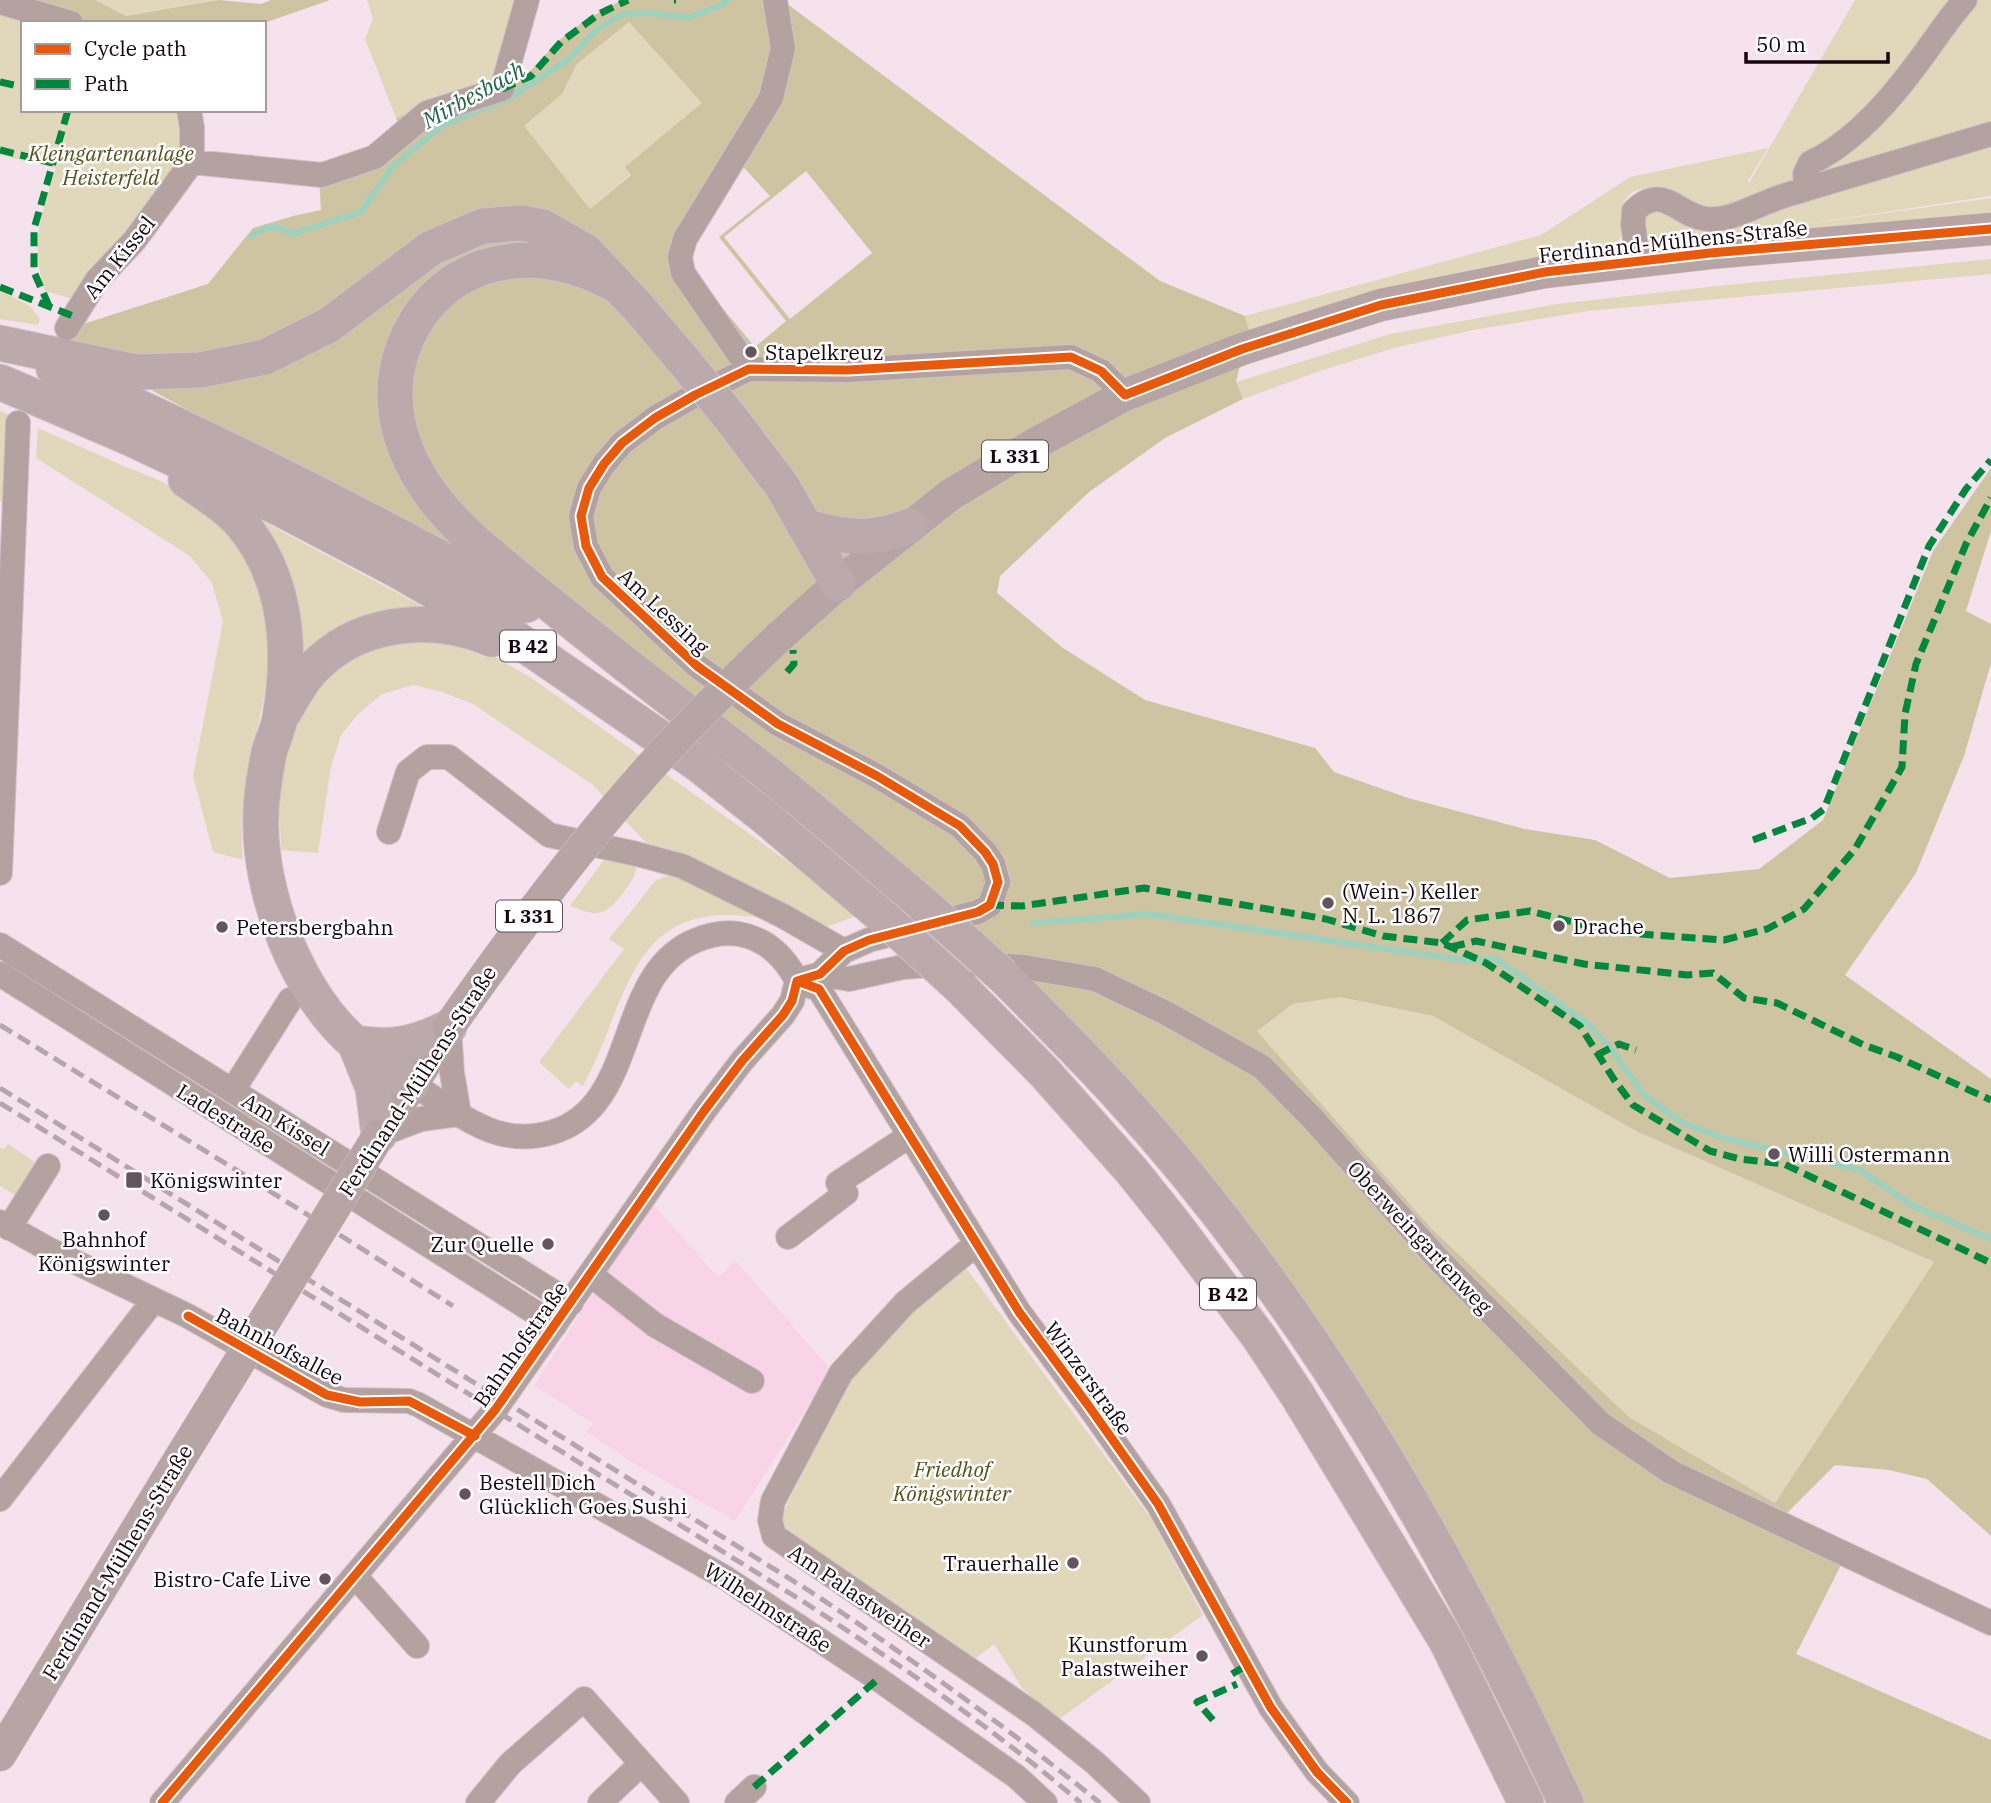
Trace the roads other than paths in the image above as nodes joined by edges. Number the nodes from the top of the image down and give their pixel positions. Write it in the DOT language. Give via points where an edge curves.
graph roads {
  1 [pos="527,0"];
  2 [pos="775,0"];
  3 [pos="1965,0"];
  4 [pos="0,2"];
  5 [pos="64,21"];
  6 [pos="189,112"];
  7 [pos="1991,134"];
  8 [pos="192,162"];
  9 [pos="1806,189"];
  10 [pos="1991,229"];
  11 [pos="1637,261"];
  12 [pos="618,286"];
  13 [pos="67,328"];
  14 [pos="0,344"];
  15 [pos="749,369"];
  16 [pos="0,382"];
  17 [pos="1125,396"];
  18 [pos="18,423"];
  19 [pos="130,438"];
  20 [pos="806,520"];
  21 [pos="910,526"];
  22 [pos="838,584"];
  23 [pos="622,663"];
  24 [pos="553,664"];
  25 [pos="279,722"];
  26 [pos="389,832"];
  27 [pos="0,873"];
  28 [pos="0,945"];
  29 [pos="845,951"];
  30 [pos="1,976"];
  31 [pos="809,977"];
  32 [pos="290,1000"];
  33 [pos="449,1027"];
  34 [pos="355,1043"];
  35 [pos="412,1084"];
  36 [pos="233,1090"];
  37 [pos="458,1114"];
  38 [pos="379,1135"];
  39 [pos="909,1136"];
  40 [pos="48,1166"];
  41 [pos="5,1225"];
  42 [pos="788,1237"];
  43 [pos="976,1244"];
  44 [pos="591,1275"];
  45 [pos="153,1301"];
  46 [pos="571,1303"];
  47 [pos="555,1325"];
  48 [pos="752,1381"];
  49 [pos="478,1433"];
  50 [pos="0,1499"];
  51 [pos="355,1576"];
  52 [pos="1991,1623"];
  53 [pos="416,1646"];
  54 [pos="0,1755"];
  55 [pos="641,1764"];
  56 [pos="162,1803"];
  57 [pos="478,1803"];
  58 [pos="600,1803"];
  59 [pos="677,1803"];
  60 [pos="1045,1803"];
  61 [pos="1138,1803"];
  62 [pos="1347,1803"];
  63 [pos="1527,1803"];
  64 [pos="1566,1803"];
  1 -- 8 [label="street" via="502,89 427,113 375,157 322,175"];
  2 -- 15 [label="street" via="783,48 771,98 685,239 680,257 683,273"];
  3 -- 9 [label="street" via="1890,98 1844,142 1810,163"];
  4 -- 5 [label="street"];
  6 -- 8 [label="street"];
  7 -- 9 [label="street"];
  8 -- 13 [label="street, Am Kissel" via="134,241 97,280"];
  9 -- 11 [label="street" via="1740,215 1707,219 1666,200 1642,203 1634,211"];
  10 -- 11 [label="main road, Ferdinand-Mülhens-Straße / L 331"];
  11 -- 17 [label="main road, Ferdinand-Mülhens-Straße / L 331" via="1545,272 1381,305 1242,349"];
  12 -- 14 [label="highway, B 42" via="586,252 561,236 543,227 501,223 431,248 329,325 265,357 200,370 136,372"];
  12 -- 20 [label="highway, B 42, bridge" via="729,415"];
  12 -- 23 [label="highway, B 42" via="594,273 548,261 502,261 476,270 439,293 423,310 402,349 394,392 408,456 449,517"];
  14 -- 23 [label="highway, B 42" via="299,483 413,542"];
  15 -- 17 [label="street, Am Lessing" via="848,370 1071,357 1101,371"];
  15 -- 29 [label="street, Am Lessing" via="655,418 622,443 589,488 581,516 586,546 602,577 697,666 778,724 960,826 993,864 998,882 990,905"];
  16 -- 19 [label="highway, B 42"];
  17 -- 21 [label="main road, Ferdinand-Mülhens-Straße / L 331" via="950,495"];
  18 -- 27 [label="street"];
  19 -- 24 [label="highway, B 42" via="395,569"];
  19 -- 25 [label="highway" via="239,521 268,568 287,647"];
  20 -- 21 [label="highway" via="853,537"];
  20 -- 22 [label="highway, B 42"];
  21 -- 22 [label="main road, Ferdinand-Mülhens-Straße / L 331"];
  22 -- 33 [label="main road, Ferdinand-Mülhens-Straße / L 331, bridge" via="694,720 615,808"];
  23 -- 64 [label="highway, B 42, bridge" via="795,796 929,910 1003,976 1124,1101 1281,1299 1386,1460 1480,1628"];
  24 -- 25 [label="highway" via="454,627 391,628 364,635 323,659 300,684"];
  24 -- 63 [label="highway, B 42, bridge" via="698,764 884,918 958,985 1085,1117 1175,1224 1298,1396 1447,1642"];
  25 -- 34 [label="highway" via="263,785 264,864 290,950 316,995"];
  26 -- 29 [label="street" via="408,772 427,757 449,757 549,835 682,866"];
  28 -- 36 [label="street, Am Kissel"];
  29 -- 31 [label="street, Am Lessing"];
  30 -- 47 [label="street, Ladestraße"];
  31 -- 37 [label="street, Winzerstraße" via="761,941 739,934 703,937 684,945 650,983 602,1093 576,1122 536,1136 513,1136"];
  31 -- 39 [label="street, Winzerstraße"];
  31 -- 44 [label="street, Bahnhofstraße" via="704,1111"];
  31 -- 52 [label="street, Oberweingartenweg" via="849,979 903,967 958,963 1024,967 1095,979 1166,1013 1262,1067 1438,1259 1601,1424 1671,1472"];
  32 -- 36 [label="street"];
  33 -- 34 [label="highway" via="404,1046"];
  33 -- 35 [label="main road, Ferdinand-Mülhens-Straße / L 331"];
  33 -- 37 [label="street"];
  34 -- 35 [label="highway"];
  34 -- 38 [label="highway" via="373,1088"];
  35 -- 37 [label="street, Winzerstraße"];
  35 -- 38 [label="main road, Ferdinand-Mülhens-Straße / L 331"];
  36 -- 46 [label="street, Am Kissel"];
  37 -- 38 [label="street" via="421,1119"];
  38 -- 54 [label="main road, Ferdinand-Mülhens-Straße / L 331, bridge"];
  39 -- 42 [label="street" via="838,1183 846,1193"];
  39 -- 43 [label="street, Winzerstraße"];
  40 -- 41 [label="street"];
  41 -- 45 [label="street, Bahnhofsallee"];
  43 -- 61 [label="street, Am Palastweiher" via="905,1303 841,1373 773,1501 770,1520 774,1536 1034,1714"];
  43 -- 62 [label="street, Winzerstraße" via="1019,1312 1158,1504 1271,1708 1317,1772"];
  44 -- 46 [label="street, Bahnhofstraße"];
  44 -- 48 [label="street" via="655,1325"];
  45 -- 49 [label="street, Bahnhofsallee" via="327,1395 344,1400 409,1401"];
  45 -- 50 [label="street"];
  46 -- 47 [label="street, Bahnhofstraße"];
  47 -- 49 [label="street, Bahnhofstraße"];
  49 -- 51 [label="street, Bahnhofstraße"];
  49 -- 60 [label="street, Wilhelmstraße" via="724,1577 889,1686 1017,1777"];
  51 -- 53 [label="street"];
  51 -- 56 [label="street, Bahnhofstraße"];
  55 -- 57 [label="street" via="584,1699 510,1764"];
  55 -- 58 [label="street"];
  55 -- 59 [label="street"];
}
